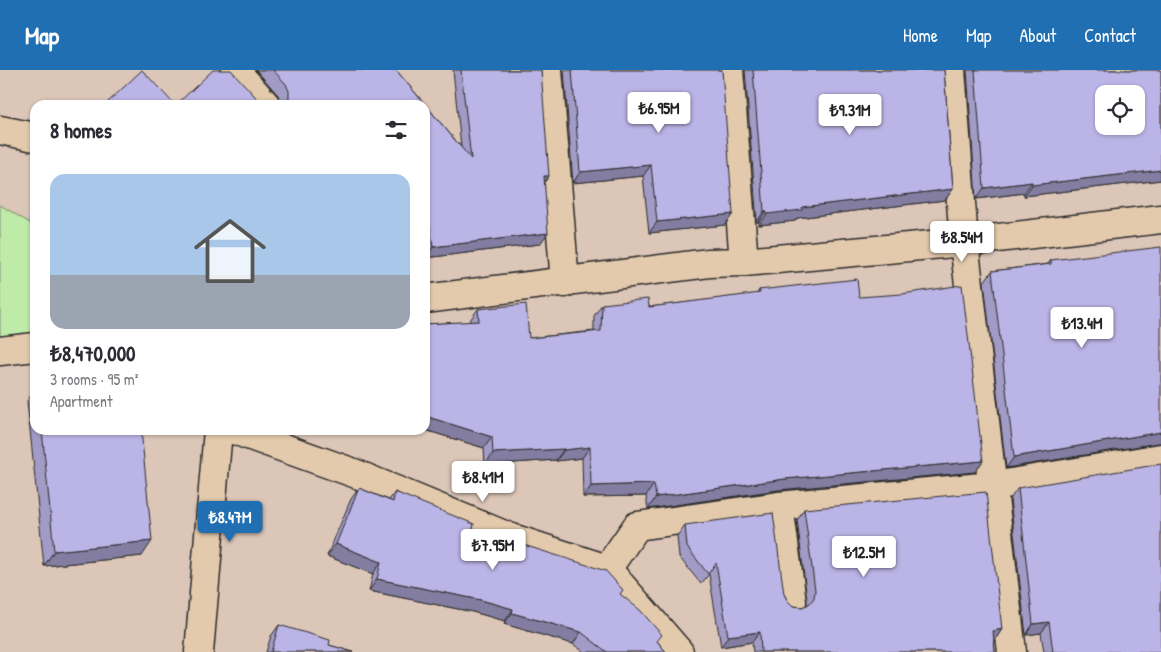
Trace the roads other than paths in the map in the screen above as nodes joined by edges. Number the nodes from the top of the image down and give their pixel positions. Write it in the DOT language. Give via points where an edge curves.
graph roads {
  1 [pos="548,70"];
  2 [pos="729,70"];
  3 [pos="952,70"];
  4 [pos="243,73"];
  5 [pos="262,100"];
  6 [pos="0,130"];
  7 [pos="30,136"];
  8 [pos="1161,219"];
  9 [pos="964,242"];
  10 [pos="744,262"];
  11 [pos="564,283"];
  12 [pos="430,295"];
  13 [pos="30,348"];
  14 [pos="0,351"];
  15 [pos="218,435"];
  16 [pos="248,435"];
  17 [pos="1161,458"];
  18 [pos="993,486"];
  19 [pos="779,506"];
  20 [pos="607,569"];
  21 [pos="792,602"];
  22 [pos="200,652"];
  23 [pos="679,652"];
  24 [pos="1012,652"];
  1 -- 11 [label="street"];
  2 -- 10 [label="street"];
  3 -- 9 [label="street"];
  4 -- 5 [label="street"];
  6 -- 7 [label="street"];
  8 -- 9 [label="street"];
  9 -- 10 [label="street"];
  9 -- 18 [label="street"];
  10 -- 11 [label="street" via="709,263"];
  11 -- 12 [label="street"];
  13 -- 14 [label="street"];
  15 -- 22 [label="street"];
  16 -- 20 [label="street" via="354,473 509,537"];
  17 -- 18 [label="street"];
  18 -- 19 [label="street"];
  18 -- 24 [label="street"];
  19 -- 20 [label="street" via="637,526"];
  19 -- 21 [label="street"];
  20 -- 23 [label="street"];
}
